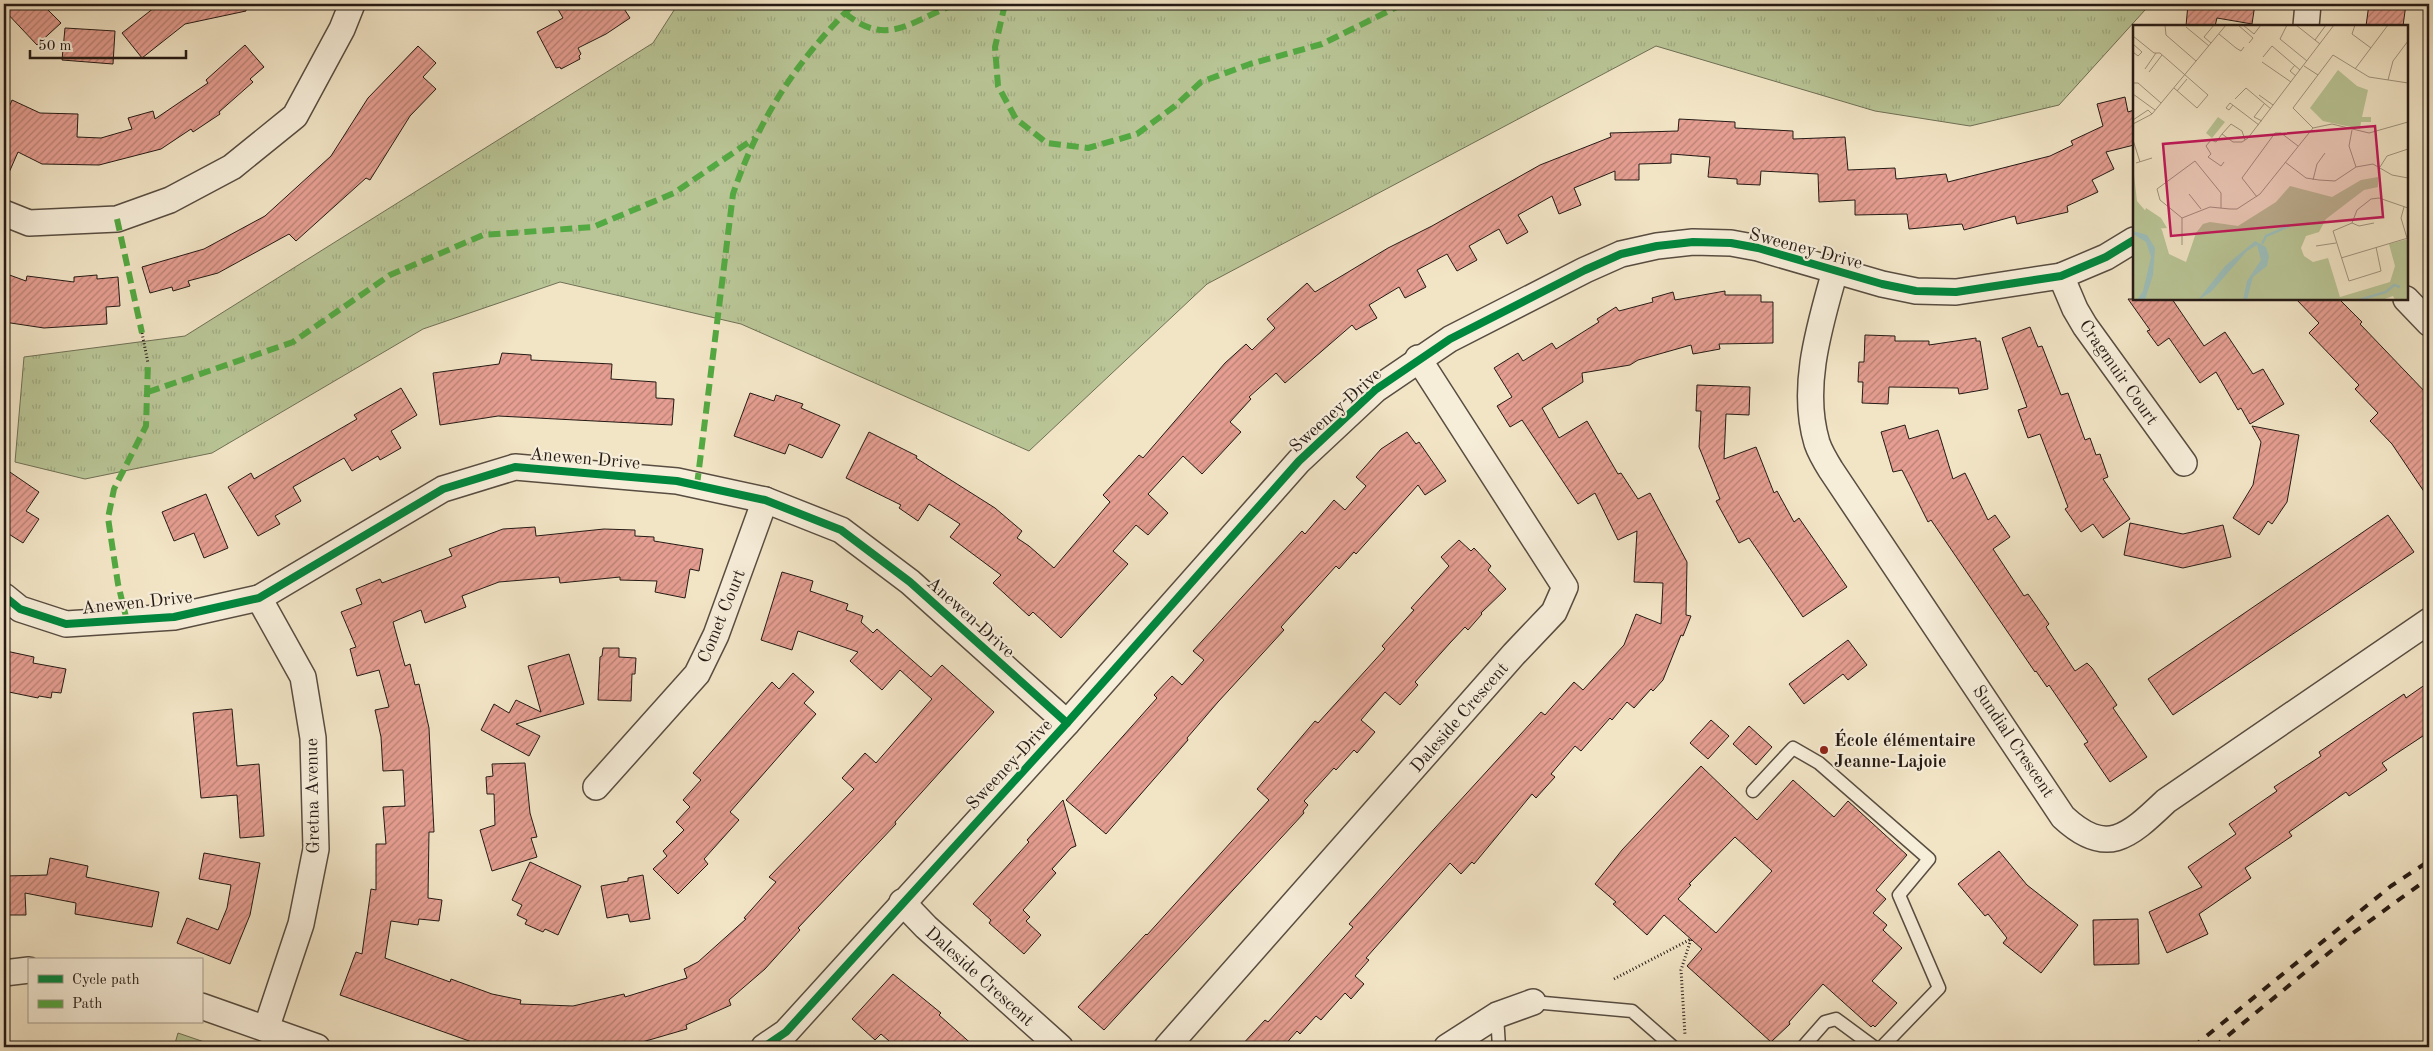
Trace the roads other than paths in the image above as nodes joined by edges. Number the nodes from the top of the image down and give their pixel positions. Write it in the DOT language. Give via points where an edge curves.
graph roads {
  1 [pos="352,4"];
  2 [pos="2308,4"];
  3 [pos="2306,25"];
  4 [pos="4,213"];
  5 [pos="2133,241"];
  6 [pos="1835,271"];
  7 [pos="2061,276"];
  8 [pos="2407,300"];
  9 [pos="2429,323"];
  10 [pos="1418,358"];
  11 [pos="2184,463"];
  12 [pos="765,500"];
  13 [pos="4,596"];
  14 [pos="259,598"];
  15 [pos="2429,622"];
  16 [pos="1067,723"];
  17 [pos="596,787"];
  18 [pos="1753,791"];
  19 [pos="902,902"];
  20 [pos="28,970"];
  21 [pos="4,973"];
  22 [pos="1533,1002"];
  23 [pos="202,1006"];
  24 [pos="1497,1015"];
  25 [pos="266,1029"];
  26 [pos="317,1047"];
  27 [pos="764,1047"];
  28 [pos="1060,1047"];
  29 [pos="1167,1047"];
  30 [pos="1448,1047"];
  31 [pos="1499,1047"];
  32 [pos="1672,1047"];
  33 [pos="1803,1047"];
  34 [pos="1874,1047"];
  35 [pos="1882,1047"];
  1 -- 4 [label="street" via="295,116 232,167 170,200 117,218 29,223"];
  2 -- 3 [label="street"];
  5 -- 7 [label="street, Sweeney Drive" via="2106,257"];
  6 -- 7 [label="street, Sweeney Drive" via="1916,290 1956,292"];
  6 -- 10 [label="street, Sweeney Drive" via="1731,243 1693,242 1657,246 1621,254 1585,270"];
  6 -- 15 [label="street, Sundial Crescent" via="1811,376 1811,411 1817,444 1831,470 2063,817 2080,832 2100,840 2121,837 2134,830 2166,801"];
  7 -- 11 [label="street, Cragmuir Court" via="2085,326"];
  8 -- 9 [label="street"];
  10 -- 16 [label="street, Sweeney Drive" via="1375,390 1299,461"];
  10 -- 29 [label="street, Daleside Crescent" via="1565,587 1554,612"];
  12 -- 14 [label="street, Anewen Drive" via="677,481 515,467 443,489"];
  12 -- 16 [label="street, Anewen Drive" via="841,530 910,582"];
  12 -- 17 [label="street, Comet Court" via="716,634 697,674"];
  13 -- 14 [label="street, Anewen Drive" via="20,609 66,624 174,617"];
  14 -- 25 [label="street, Gretna Avenue" via="303,677 313,738 316,849 301,924"];
  16 -- 19 [label="street, Sweeney Drive"];
  18 -- 35 [label="lane" via="1793,748 1819,763 1929,859 1899,895 1939,988"];
  19 -- 27 [label="street, Sweeney Drive" via="786,1032"];
  19 -- 28 [label="street, Daleside Crescent"];
  20 -- 21 [label="street"];
  22 -- 24 [label="street"];
  22 -- 32 [label="lane" via="1632,1011"];
  23 -- 25 [label="street"];
  24 -- 30 [label="street"];
  24 -- 31 [label="lane"];
  25 -- 26 [label="street"];
  33 -- 34 [label="lane" via="1825,1022 1836,1019"];
}
